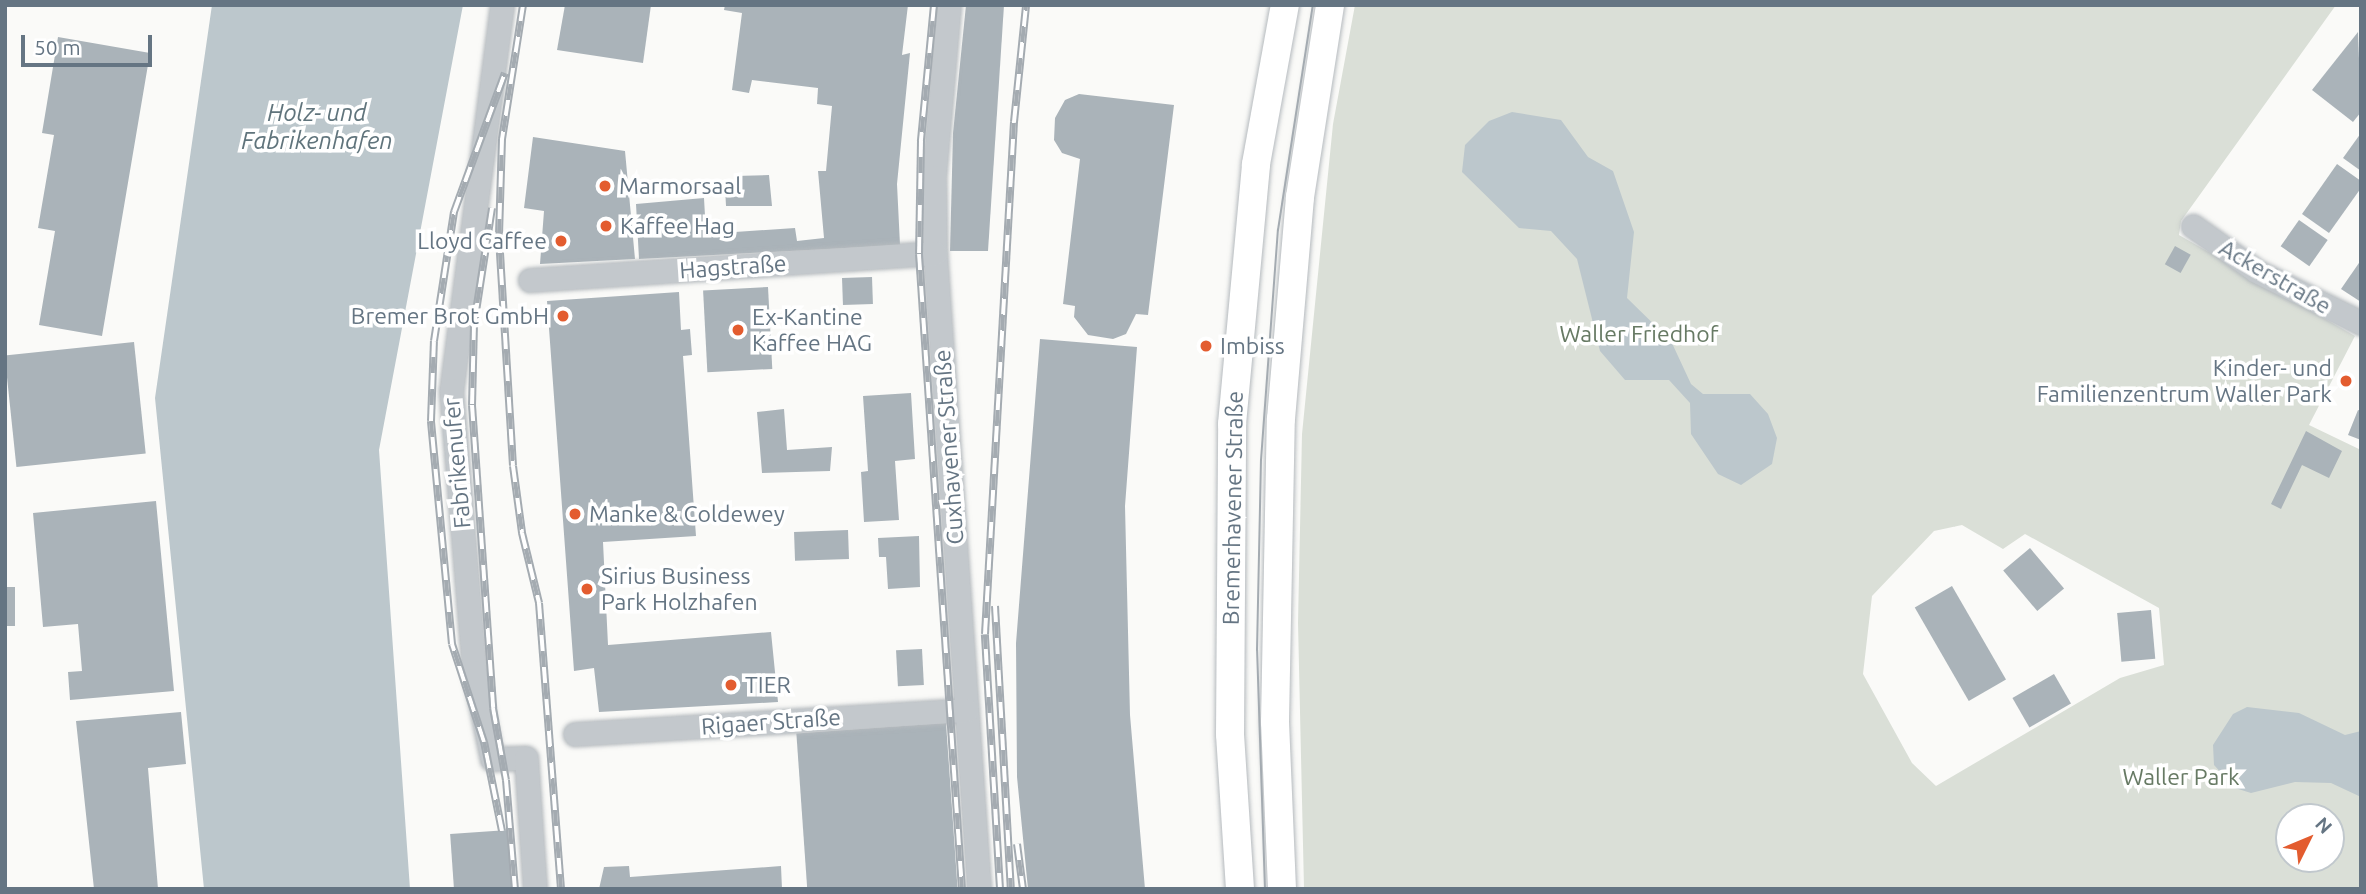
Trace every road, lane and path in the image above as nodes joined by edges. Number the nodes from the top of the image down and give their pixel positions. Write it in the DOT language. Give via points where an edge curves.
graph roads {
  1 [pos="502,5"];
  2 [pos="949,5"];
  3 [pos="1284,5"];
  4 [pos="1330,5"];
  5 [pos="2193,226"];
  6 [pos="935,253"];
  7 [pos="530,280"];
  8 [pos="2361,323"];
  9 [pos="967,710"];
  10 [pos="575,734"];
  11 [pos="535,889"];
  12 [pos="979,889"];
  13 [pos="1240,889"];
  14 [pos="1282,889"];
  1 -- 11 [label="street, Fabrikenufer" via="451,390 474,671 492,759 526,758"];
  2 -- 6 [label="street, Cuxhavener Straße" via="935,163"];
  3 -- 13 [label="main road, Bremerhavener Straße" via="1256,164 1232,424 1230,734"];
  4 -- 14 [label="main road, Bremerhavener Straße" via="1300,197 1281,419 1276,722"];
  5 -- 8 [label="street, Ackerstraße" via="2256,271"];
  6 -- 7 [label="street, Hagstraße"];
  6 -- 9 [label="street, Cuxhavener Straße"];
  9 -- 10 [label="street, Rigaer Straße"];
  9 -- 12 [label="street, Cuxhavener Straße"];
}
